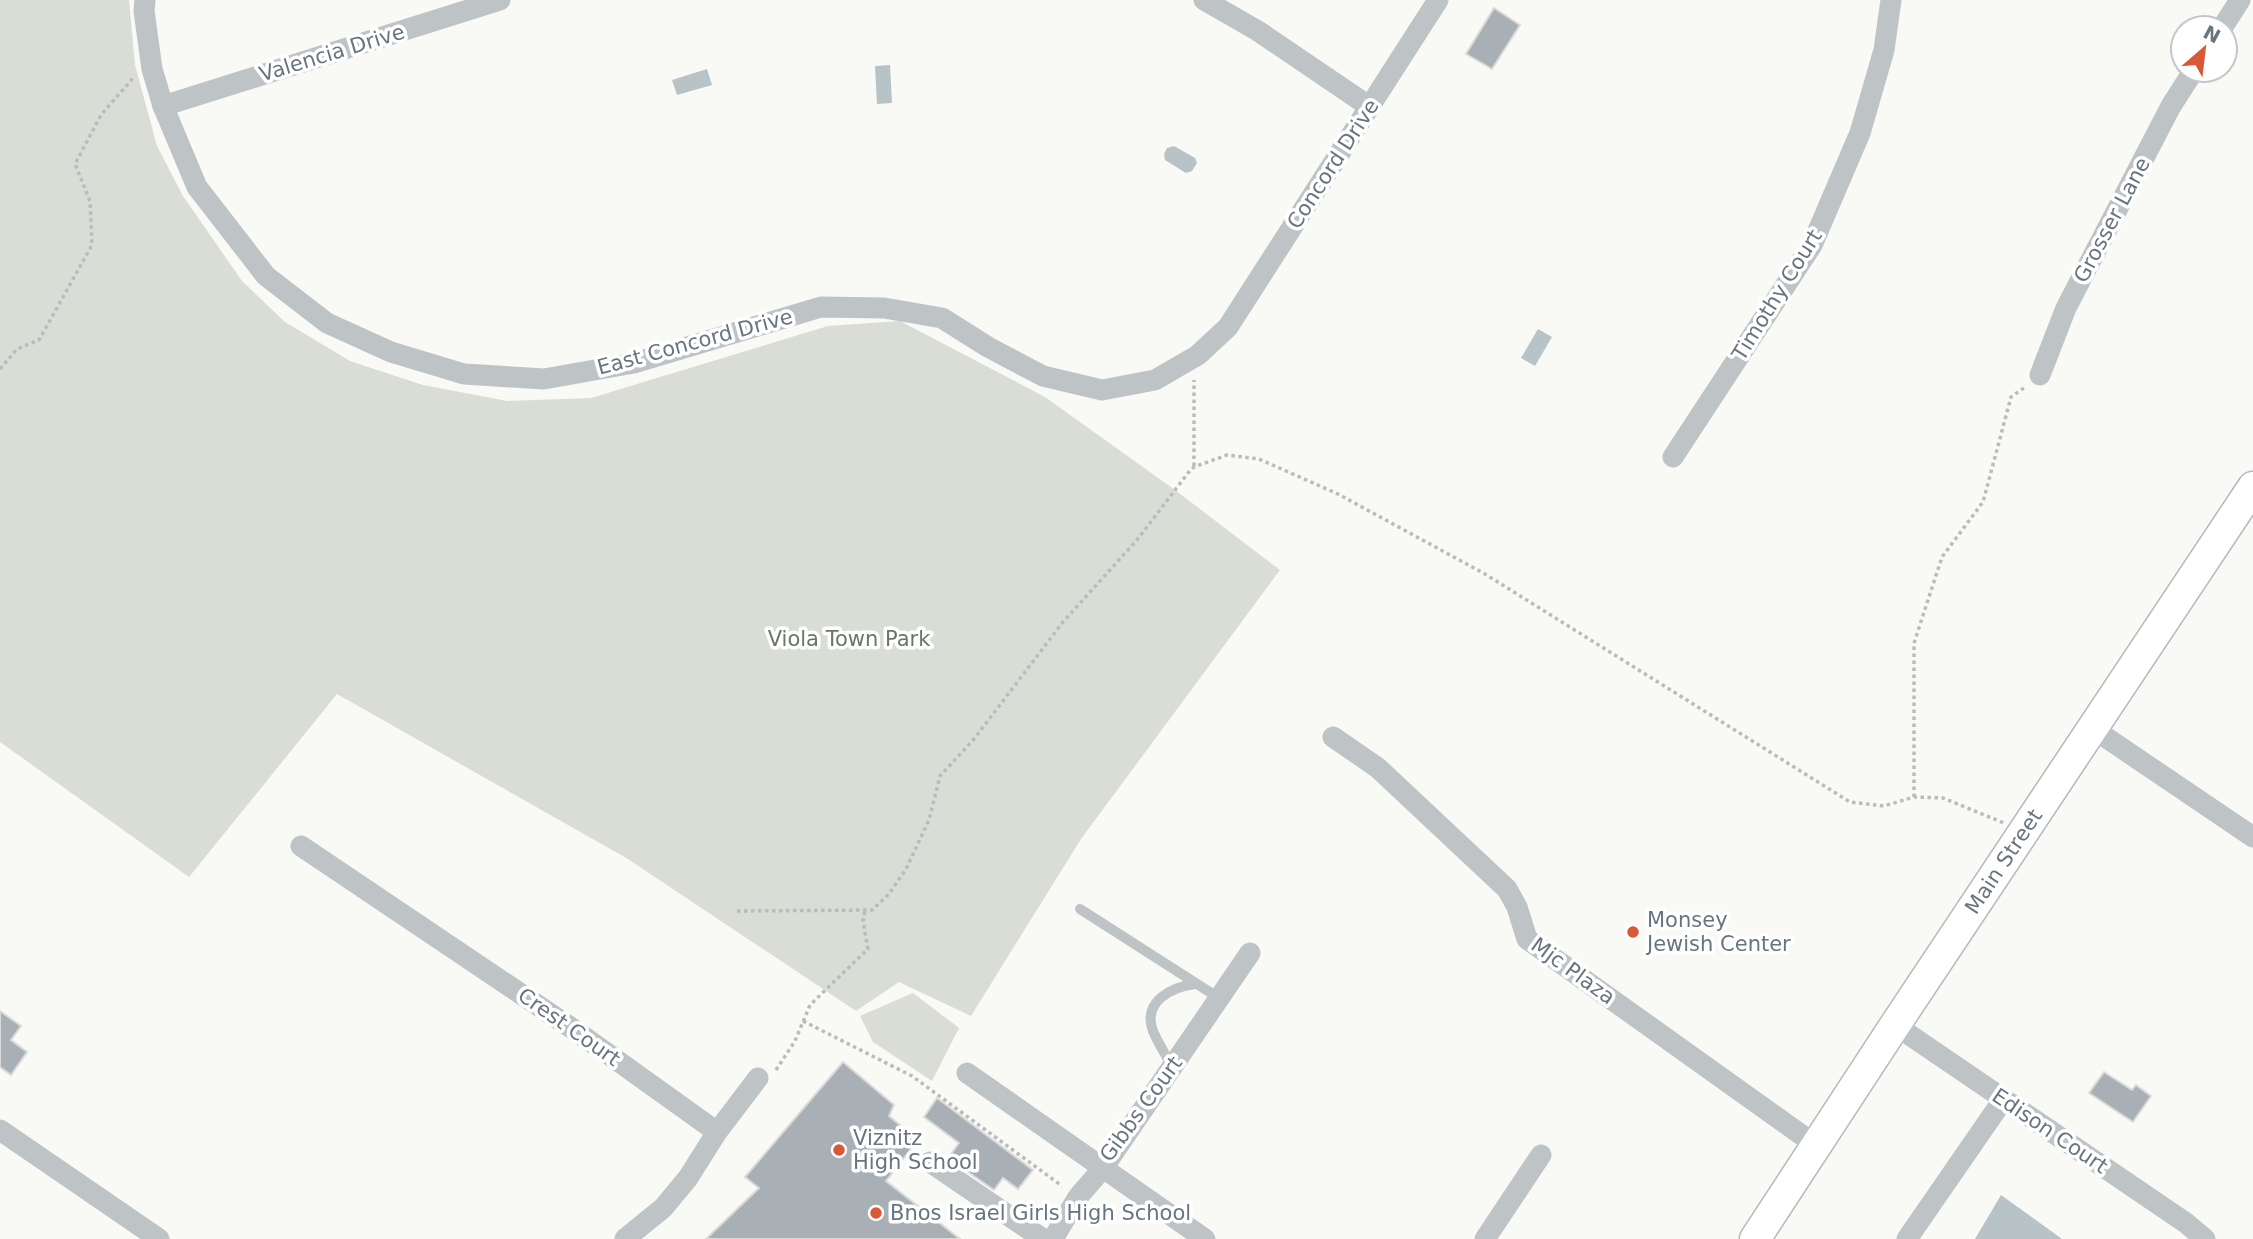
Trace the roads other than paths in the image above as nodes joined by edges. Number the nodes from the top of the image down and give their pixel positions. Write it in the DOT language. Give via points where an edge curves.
graph roads {
  1 [pos="145,0"];
  2 [pos="500,0"];
  3 [pos="1204,0"];
  4 [pos="1438,0"];
  5 [pos="1891,0"];
  6 [pos="2185,84"];
  7 [pos="163,106"];
  8 [pos="1370,107"];
  9 [pos="1228,327"];
  10 [pos="2040,375"];
  11 [pos="1673,457"];
  12 [pos="2253,487"];
  13 [pos="2092,728"];
  14 [pos="1333,737"];
  15 [pos="2253,837"];
  16 [pos="300,846"];
  17 [pos="1080,909"];
  18 [pos="1250,953"];
  19 [pos="1195,984"];
  20 [pos="1219,998"];
  21 [pos="1895,1024"];
  22 [pos="1172,1067"];
  23 [pos="967,1073"];
  24 [pos="758,1079"];
  25 [pos="2003,1100"];
  26 [pos="0,1130"];
  27 [pos="718,1132"];
  28 [pos="1816,1146"];
  29 [pos="1541,1155"];
  30 [pos="930,1162"];
  31 [pos="1103,1168"];
  32 [pos="159,1239"];
  33 [pos="625,1239"];
  34 [pos="1044,1239"];
  35 [pos="1053,1239"];
  36 [pos="1205,1239"];
  37 [pos="1485,1239"];
  38 [pos="1755,1239"];
  39 [pos="1908,1239"];
  40 [pos="2205,1239"];
  1 -- 7 [label="street" via="152,69"];
  2 -- 7 [label="street, Valencia Drive"];
  3 -- 8 [label="street"];
  4 -- 8 [label="street, Concord Drive"];
  5 -- 11 [label="street, Timothy Court" via="1884,50 1860,133 1812,245"];
  6 -- 10 [label="street, Grosser Lane" via="2066,308"];
  7 -- 9 [label="street, East Concord Drive" via="197,187 267,276 327,323 391,352 464,374 544,379 634,363 821,307 884,308 942,318 1044,376 1102,390 1155,380 1198,355"];
  8 -- 9 [label="street, Concord Drive"];
  12 -- 13 [label="main road, Main Street"];
  13 -- 15 [label="street"];
  13 -- 21 [label="main road, Main Street"];
  14 -- 28 [label="street, Mjc Plaza" via="1378,768 1507,889 1527,939"];
  16 -- 27 [label="street, Crest Court"];
  17 -- 19 [label="lane"];
  18 -- 20 [label="street, Gibbs Court"];
  19 -- 20 [label="lane"];
  19 -- 22 [label="lane" via="1174,987 1163,995 1151,1017 1152,1029"];
  20 -- 22 [label="street, Gibbs Court"];
  21 -- 25 [label="street, Edison Court"];
  21 -- 28 [label="main road, Main Street"];
  22 -- 31 [label="street, Gibbs Court"];
  23 -- 31 [label="street, Gibbs Court"];
  24 -- 27 [label="street"];
  25 -- 39 [label="street"];
  25 -- 40 [label="street, Edison Court"];
  26 -- 32 [label="street"];
  27 -- 33 [label="street" via="663,1208"];
  28 -- 38 [label="main road, Main Street"];
  29 -- 37 [label="street"];
  30 -- 34 [label="street"];
  31 -- 35 [label="street"];
  31 -- 36 [label="street"];
}
